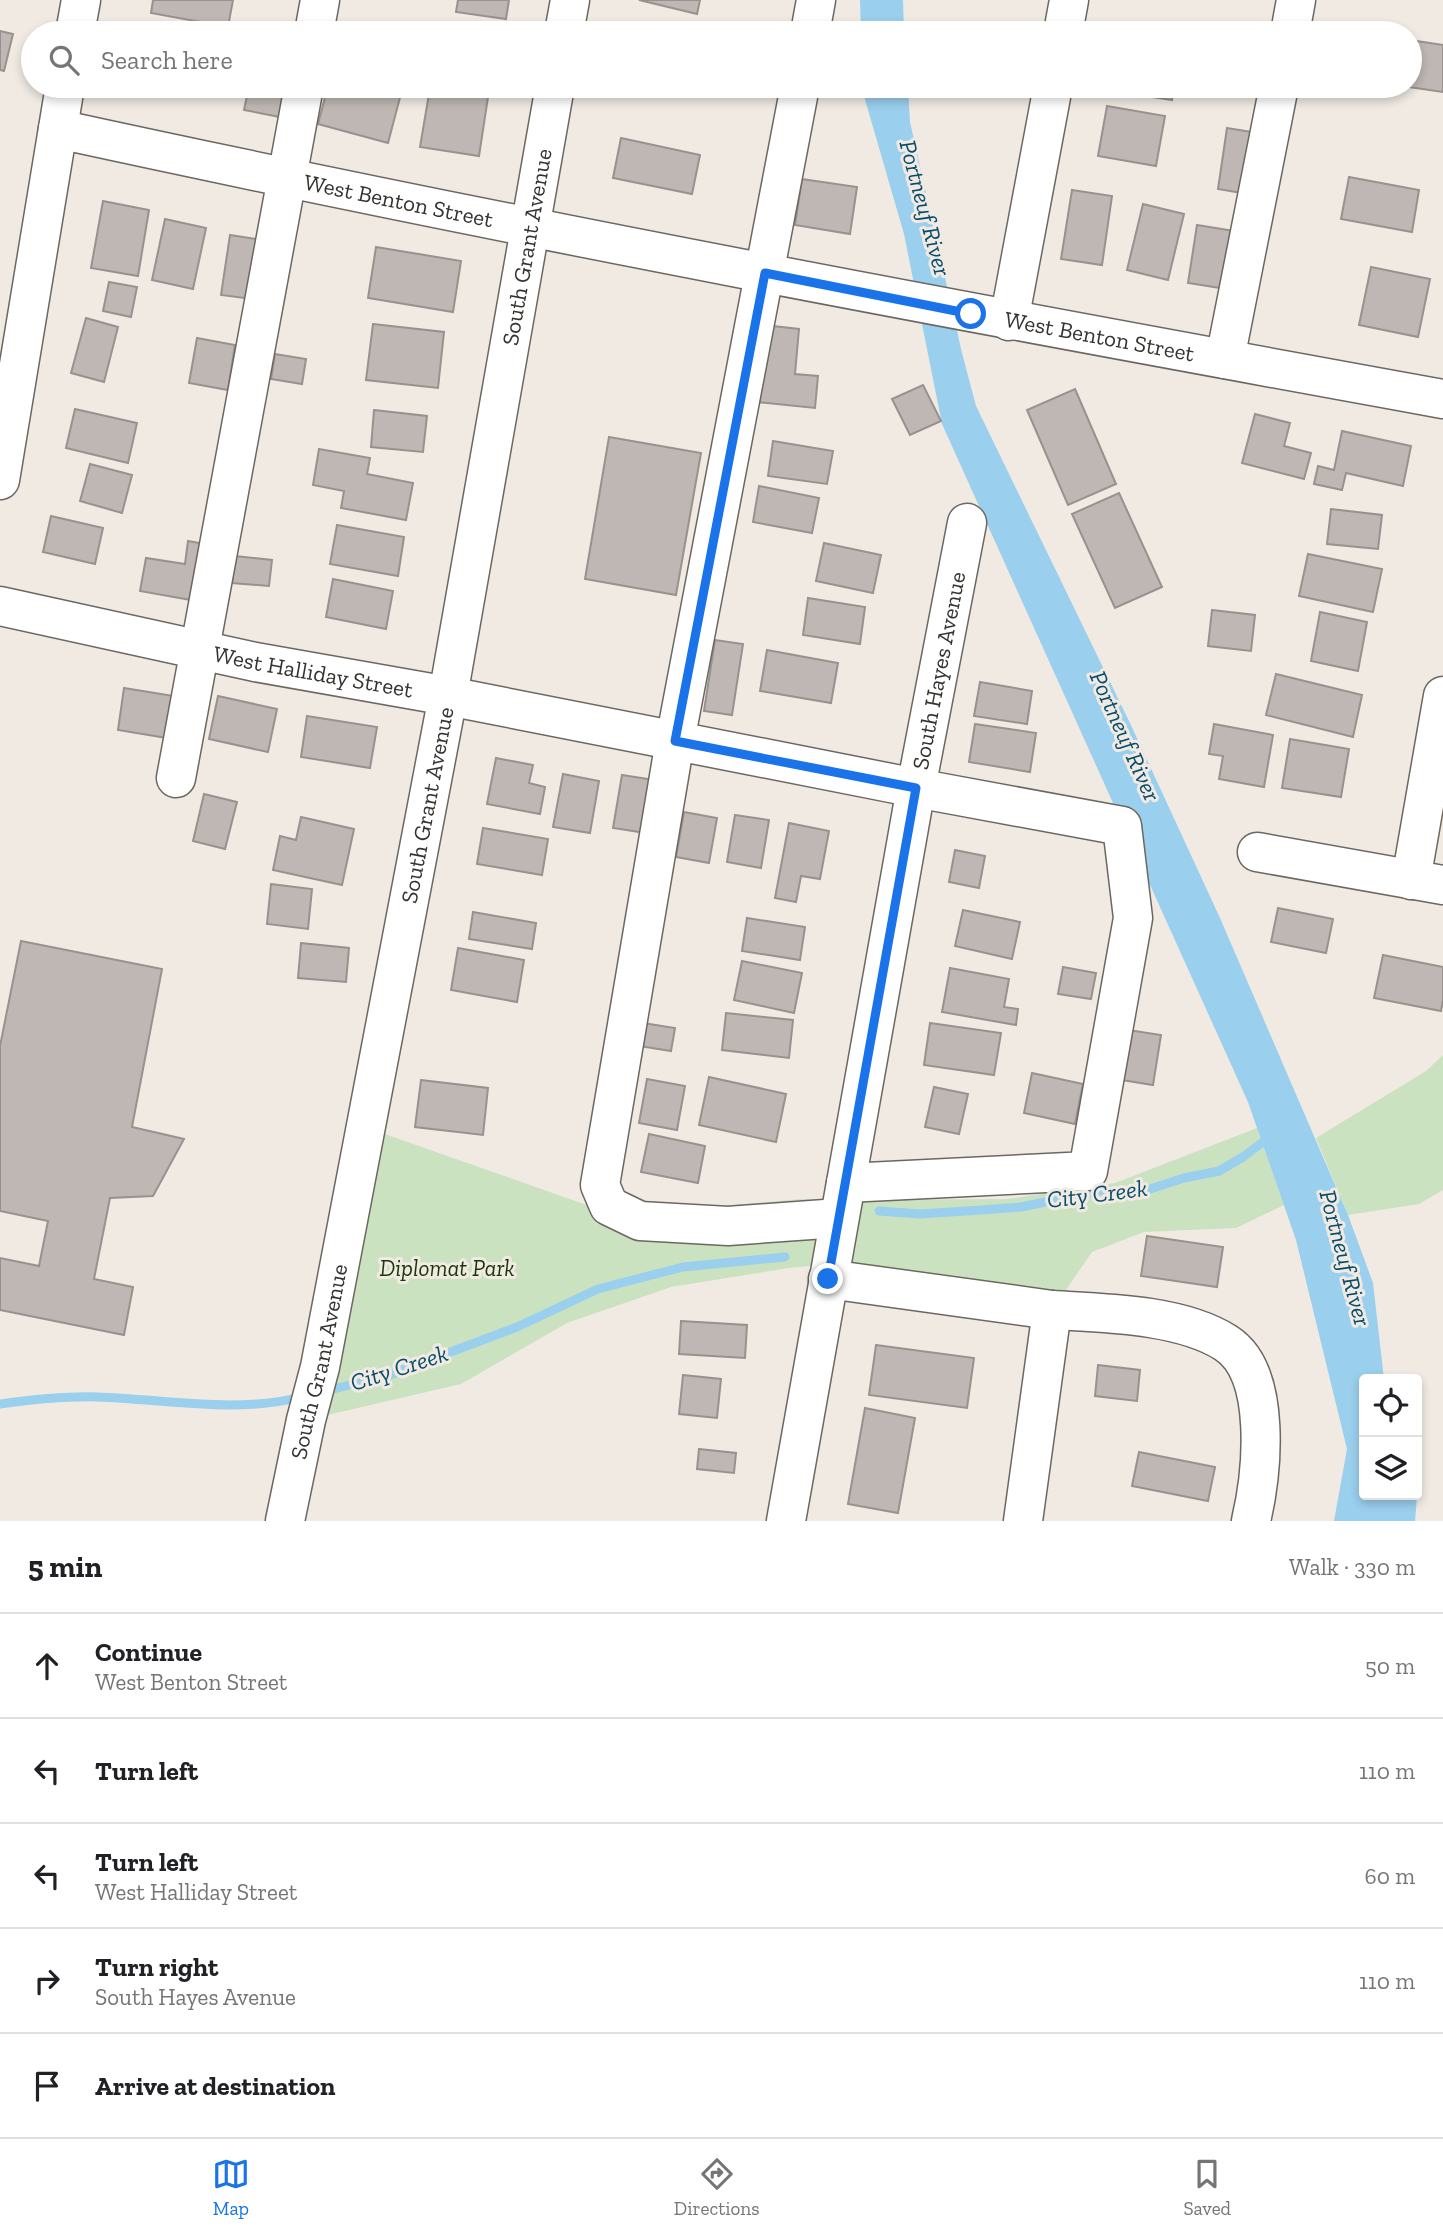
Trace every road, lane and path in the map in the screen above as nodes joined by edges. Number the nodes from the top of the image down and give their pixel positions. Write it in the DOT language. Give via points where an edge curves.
graph roads {
  1 [pos="81,0"];
  2 [pos="320,0"];
  3 [pos="570,0"];
  4 [pos="816,0"];
  5 [pos="1069,0"];
  6 [pos="1296,0"];
  7 [pos="77,21"];
  8 [pos="316,21"];
  9 [pos="566,21"];
  10 [pos="812,21"];
  11 [pos="1065,21"];
  12 [pos="1292,21"];
  13 [pos="63,98"];
  14 [pos="302,98"];
  15 [pos="553,98"];
  16 [pos="798,98"];
  17 [pos="1051,98"];
  18 [pos="1277,98"];
  19 [pos="58,129"];
  20 [pos="287,179"];
  21 [pos="532,228"];
  22 [pos="765,273"];
  23 [pos="1009,320"];
  24 [pos="1225,359"];
  25 [pos="1443,398"];
  26 [pos="0,480"];
  27 [pos="967,523"];
  28 [pos="0,606"];
  29 [pos="200,650"];
  30 [pos="448,696"];
  31 [pos="1443,696"];
  32 [pos="675,741"];
  33 [pos="176,778"];
  34 [pos="916,788"];
  35 [pos="1257,852"];
  36 [pos="1427,882"];
  37 [pos="842,1200"];
  38 [pos="828,1279"];
  39 [pos="1052,1310"];
  40 [pos="285,1521"];
  41 [pos="786,1521"];
  42 [pos="1023,1521"];
  43 [pos="1251,1521"];
  1 -- 7 [label="street"];
  2 -- 8 [label="street"];
  3 -- 9 [label="street"];
  4 -- 10 [label="street"];
  5 -- 11 [label="street"];
  6 -- 12 [label="street"];
  13 -- 19 [label="street"];
  14 -- 20 [label="street"];
  15 -- 21 [label="street, South Grant Avenue"];
  16 -- 22 [label="street"];
  17 -- 23 [label="street"];
  18 -- 24 [label="street"];
  19 -- 20 [label="street, West Benton Street"];
  19 -- 26 [label="street"];
  20 -- 21 [label="street, West Benton Street"];
  20 -- 29 [label="street"];
  21 -- 22 [label="street, West Benton Street"];
  21 -- 30 [label="street, South Grant Avenue"];
  22 -- 23 [label="street, West Benton Street"];
  22 -- 32 [label="street"];
  23 -- 24 [label="street, West Benton Street"];
  24 -- 25 [label="street, West Benton Street"];
  27 -- 34 [label="street, South Hayes Avenue"];
  28 -- 29 [label="street, West Halliday Street"];
  29 -- 30 [label="street, West Halliday Street"];
  29 -- 33 [label="street"];
  30 -- 32 [label="street, West Halliday Street"];
  30 -- 40 [label="street, South Grant Avenue" via="320,1367"];
  31 -- 36 [label="street"];
  32 -- 34 [label="street, West Halliday Street"];
  32 -- 37 [label="street" via="600,1185 609,1206 640,1221 728,1226"];
  34 -- 37 [label="street, South Hayes Avenue"];
  34 -- 37 [label="street, West Halliday Street" via="1122,826 1133,918 1088,1171"];
  35 -- 36 [label="street"];
  37 -- 38 [label="street, South Hayes Avenue"];
  38 -- 39 [label="street"];
  38 -- 41 [label="street, South Hayes Avenue"];
  39 -- 42 [label="street"];
  39 -- 43 [label="street" via="1131,1315 1198,1329 1227,1343 1245,1362 1255,1392 1261,1437"];
}
